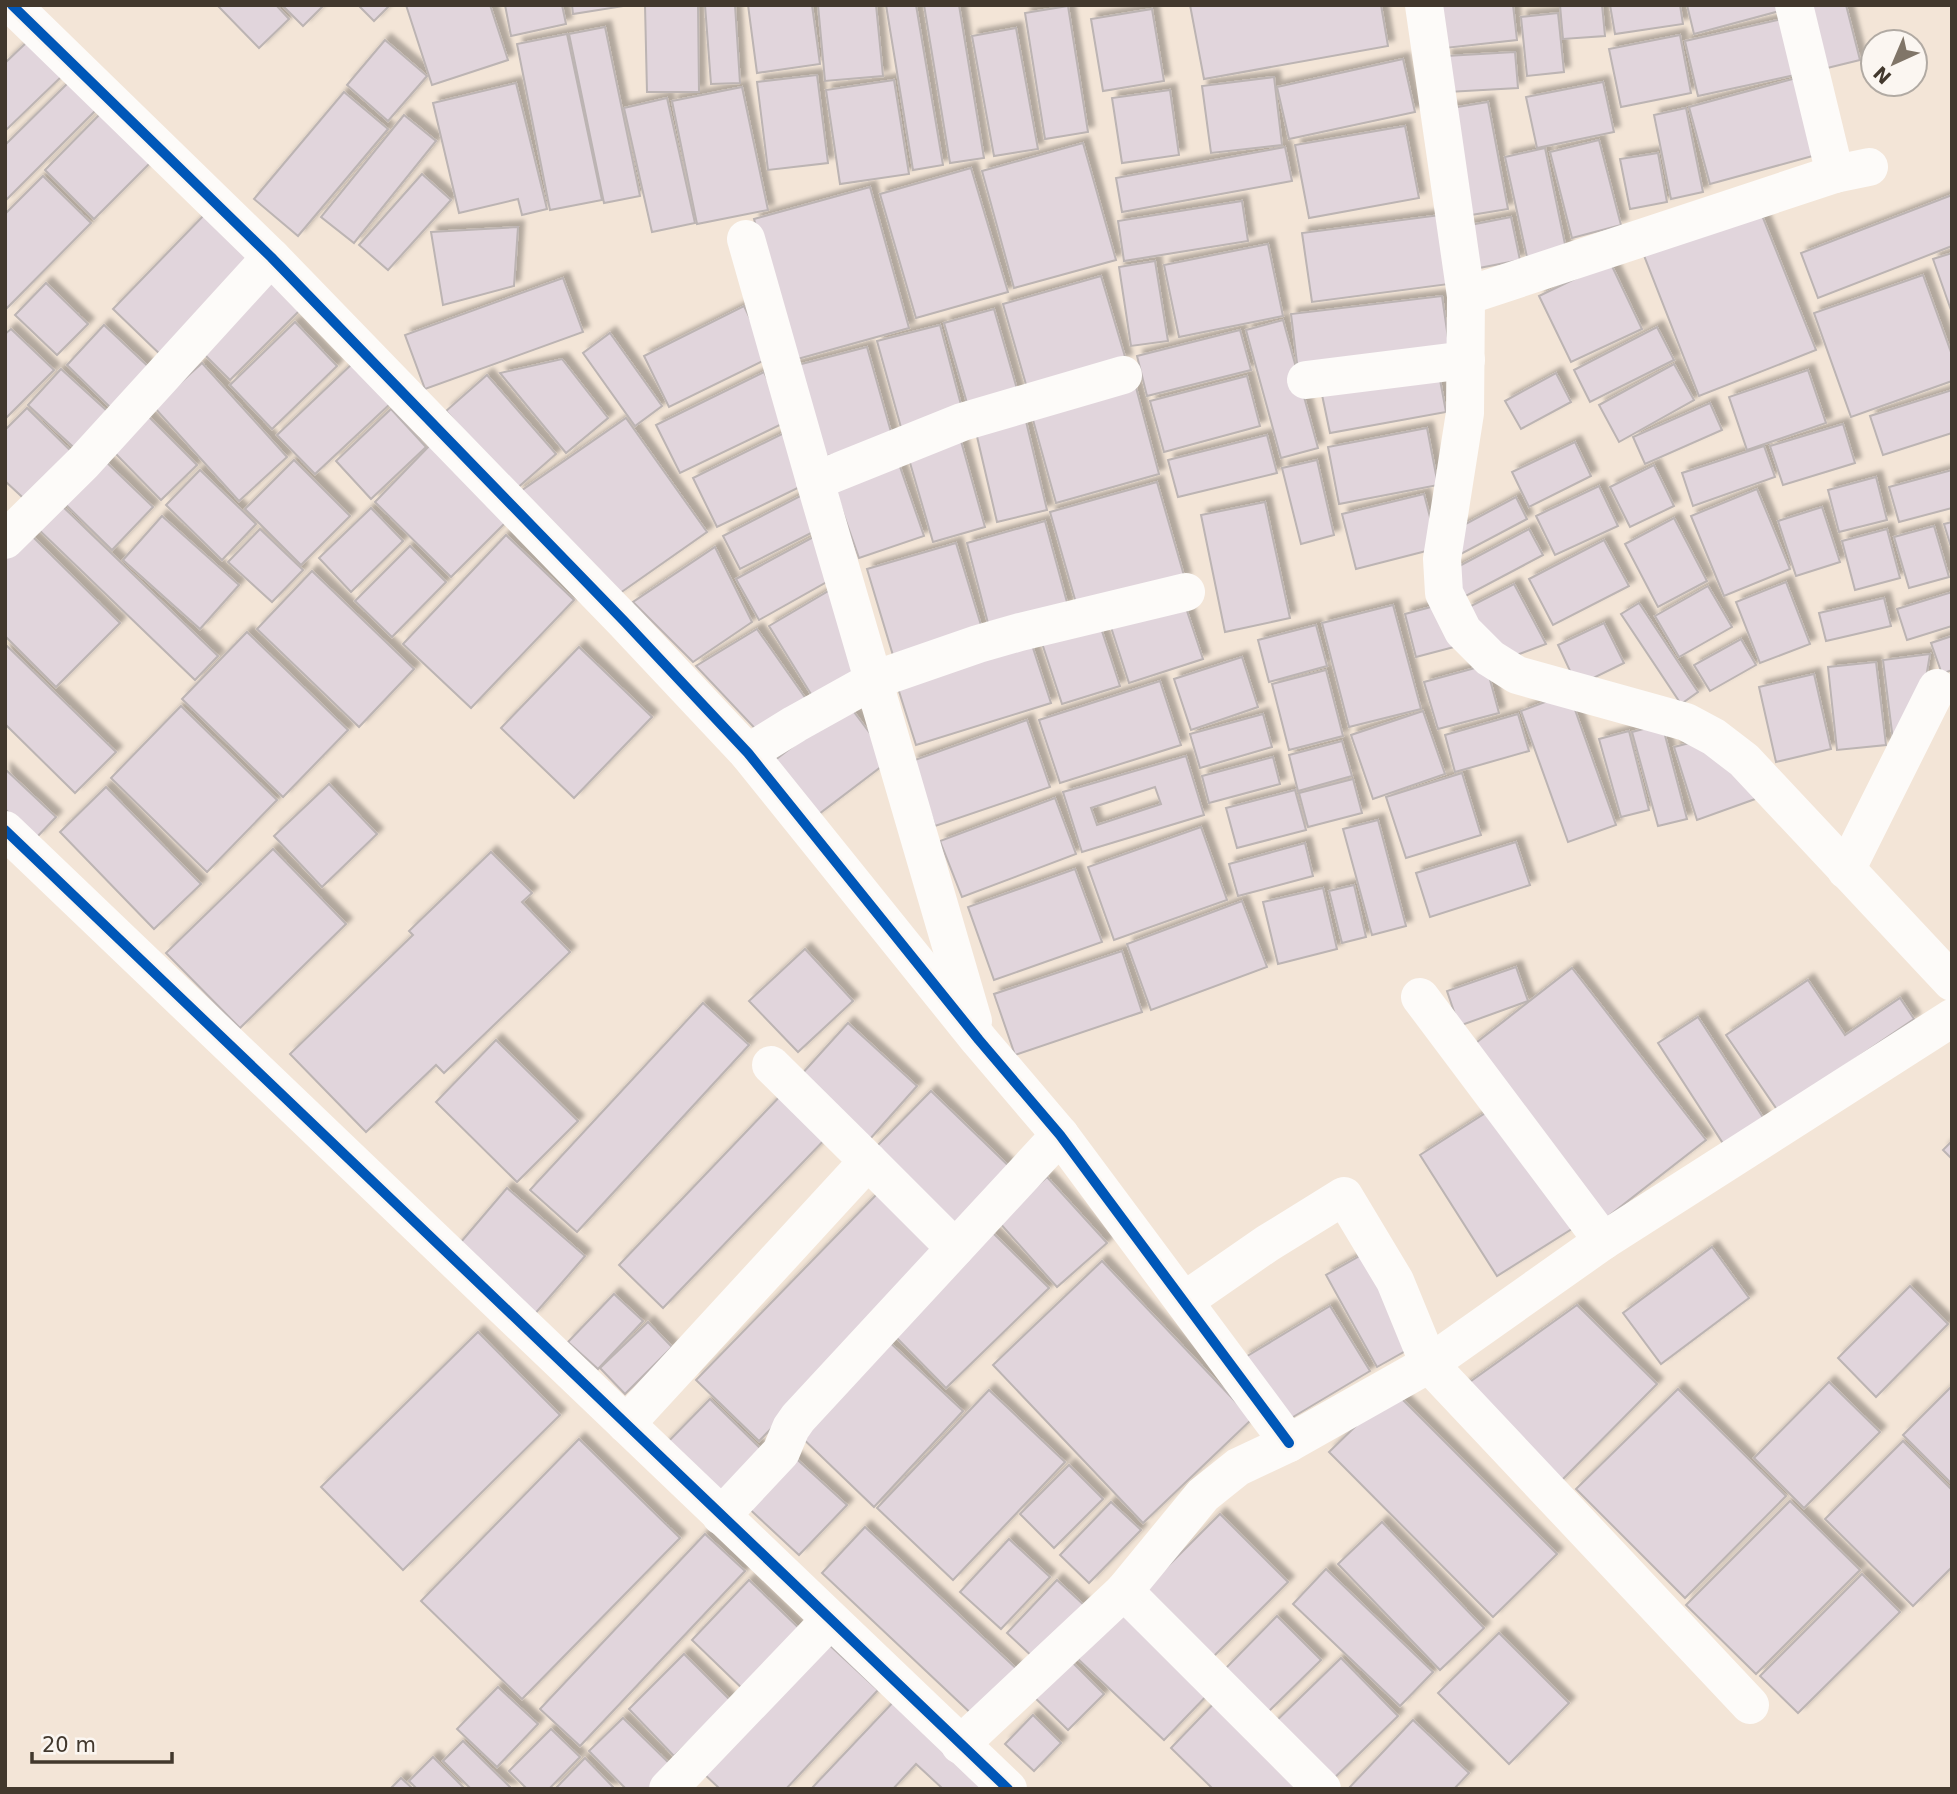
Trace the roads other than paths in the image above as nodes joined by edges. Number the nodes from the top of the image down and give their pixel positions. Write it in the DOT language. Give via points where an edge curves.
graph roads {
  1 [pos="12,5"];
  2 [pos="1424,5"];
  3 [pos="1794,5"];
  4 [pos="746,239"];
  5 [pos="271,257"];
  6 [pos="1466,296"];
  7 [pos="1466,360"];
  8 [pos="1123,375"];
  9 [pos="1306,380"];
  10 [pos="815,481"];
  11 [pos="5,540"];
  12 [pos="1186,592"];
  13 [pos="874,680"];
  14 [pos="1937,688"];
  15 [pos="748,753"];
  16 [pos="5,830"];
  17 [pos="1846,870"];
  18 [pos="1952,982"];
  19 [pos="1420,997"];
  20 [pos="1952,1018"];
  21 [pos="979,1040"];
  22 [pos="771,1065"];
  23 [pos="1060,1135"];
  24 [pos="868,1161"];
  25 [pos="1603,1241"];
  26 [pos="955,1248"];
  27 [pos="1184,1301"];
  28 [pos="1429,1364"];
  29 [pos="626,1424"];
  30 [pos="1289,1443"];
  31 [pos="721,1516"];
  32 [pos="1124,1591"];
  33 [pos="830,1620"];
  34 [pos="1750,1705"];
  35 [pos="960,1745"];
  36 [pos="668,1789"];
  37 [pos="1008,1789"];
  38 [pos="1322,1789"];
  1 -- 5 [label="street"];
  2 -- 6 [label="street"];
  3 -- 6 [label="street" via="1852,171"];
  4 -- 10 [label="street"];
  5 -- 11 [label="street" via="83,463"];
  5 -- 15 [label="street"];
  6 -- 7 [label="street"];
  7 -- 9 [label="street"];
  7 -- 17 [label="street" via="1465,413 1442,559 1444,593 1463,631 1490,658 1517,675 1686,722 1714,737 1744,760"];
  8 -- 10 [label="street" via="962,422"];
  10 -- 13 [label="street"];
  12 -- 13 [label="street" via="999,638"];
  13 -- 15 [label="street"];
  13 -- 21 [label="street"];
  14 -- 17 [label="street"];
  15 -- 21 [label="street"];
  16 -- 29 [label="street"];
  17 -- 18 [label="street"];
  19 -- 25 [label="street"];
  20 -- 25 [label="street"];
  21 -- 23 [label="street"];
  22 -- 24 [label="street"];
  23 -- 26 [label="street"];
  23 -- 27 [label="street"];
  24 -- 26 [label="street"];
  24 -- 29 [label="street"];
  25 -- 28 [label="street"];
  26 -- 31 [label="street" via="798,1418 781,1452"];
  27 -- 28 [label="street" via="1344,1196 1395,1281"];
  27 -- 30 [label="street"];
  28 -- 30 [label="street"];
  28 -- 34 [label="street"];
  29 -- 31 [label="street"];
  30 -- 32 [label="street" via="1238,1467 1203,1495"];
  31 -- 33 [label="street"];
  32 -- 35 [label="street"];
  32 -- 38 [label="street"];
  33 -- 35 [label="street"];
  33 -- 36 [label="street"];
  35 -- 37 [label="street"];
}
